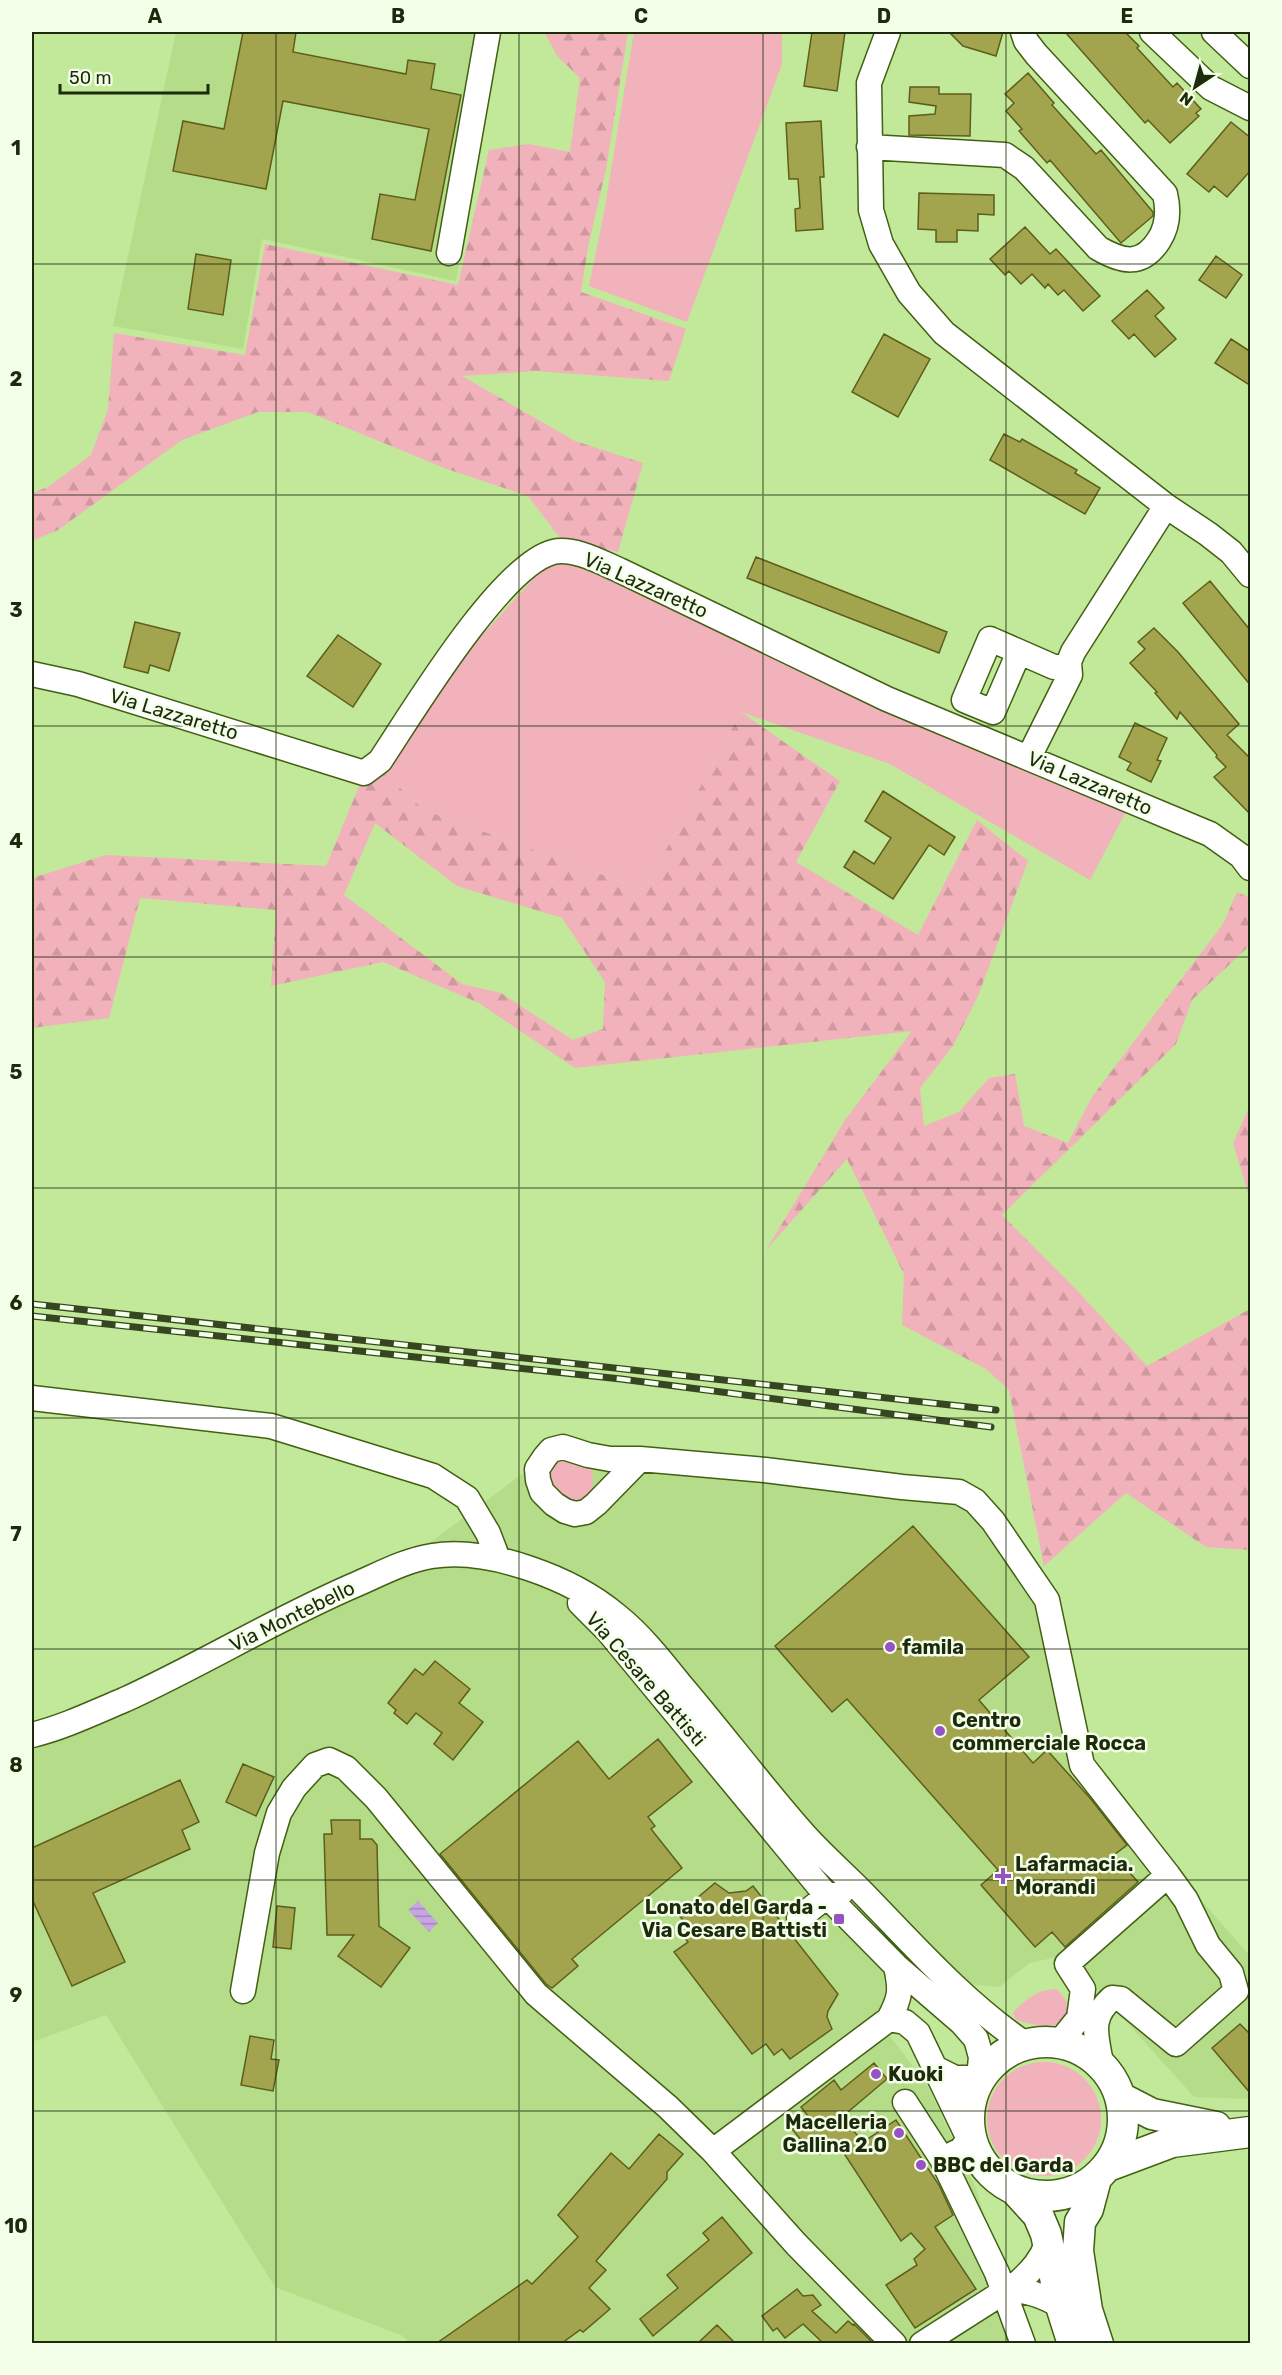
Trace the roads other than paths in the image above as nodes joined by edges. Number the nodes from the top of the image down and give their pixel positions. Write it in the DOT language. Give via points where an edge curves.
graph roads {
  1 [pos="488,32"];
  2 [pos="888,32"];
  3 [pos="1023,32"];
  4 [pos="1152,32"];
  5 [pos="1214,32"];
  6 [pos="1251,66"];
  7 [pos="1251,108"];
  8 [pos="869,147"];
  9 [pos="450,253"];
  10 [pos="1166,506"];
  11 [pos="1251,575"];
  12 [pos="1019,652"];
  13 [pos="1069,662"];
  14 [pos="32,674"];
  15 [pos="1029,756"];
  16 [pos="1251,868"];
  17 [pos="32,1398"];
  18 [pos="640,1459"];
  19 [pos="498,1559"];
  20 [pos="531,1570"];
  21 [pos="32,1735"];
  22 [pos="1167,1875"];
  23 [pos="827,1896"];
  24 [pos="799,1918"];
  25 [pos="912,1946"];
  26 [pos="896,1966"];
  27 [pos="243,1991"];
  28 [pos="889,2019"];
  29 [pos="1059,2043"];
  30 [pos="1025,2044"];
  31 [pos="1101,2064"];
  32 [pos="937,2069"];
  33 [pos="979,2079"];
  34 [pos="1120,2098"];
  35 [pos="905,2102"];
  36 [pos="1246,2132"];
  37 [pos="969,2139"];
  38 [pos="713,2151"];
  39 [pos="942,2159"];
  40 [pos="1102,2172"];
  41 [pos="1017,2192"];
  42 [pos="1047,2244"];
  43 [pos="1002,2291"];
  44 [pos="1061,2306"];
  45 [pos="894,2343"];
  46 [pos="922,2343"];
  47 [pos="1023,2343"];
  48 [pos="1073,2343"];
  49 [pos="1098,2343"];
  1 -- 9 [label="street"];
  2 -- 8 [label="street" via="869,83"];
  3 -- 8 [label="street" via="1036,54 1165,195 1168,216 1150,254 1127,259 1098,248 1024,168 1005,155"];
  4 -- 7 [label="street" via="1211,88"];
  5 -- 6 [label="street"];
  8 -- 10 [label="street" via="871,210 881,244 909,293 944,333"];
  10 -- 11 [label="street" via="1231,552"];
  10 -- 13 [label="street"];
  12 -- 13 [label="street" via="1054,667"];
  13 -- 15 [label="street" via="1070,675"];
  14 -- 15 [label="street, Via Lazzaretto" via="78,684 364,773 381,761 485,609 517,574 555,551 576,554 619,570 886,699"];
  15 -- 16 [label="street, Via Lazzaretto" via="1210,834"];
  17 -- 19 [label="street" via="271,1426 433,1476 467,1498"];
  18 -- 22 [label="street" via="959,1492 975,1501 1047,1600 1082,1765"];
  19 -- 20 [label="street, Via Montebello"];
  19 -- 21 [label="street, Via Montebello" via="474,1554 431,1556 397,1567 324,1598 159,1683 63,1727"];
  20 -- 23 [label="street, Via Cesare Battisti" via="581,1604 608,1631"];
  20 -- 25 [label="street, Via Cesare Battisti" via="580,1591 615,1613 635,1632 802,1832"];
  22 -- 29 [label="street" via="1067,1964 1083,1989 1079,2018"];
  22 -- 31 [label="street" via="1186,1900 1208,1945 1231,1973 1236,1991 1176,2044 1121,1999 1112,1998 1099,2009 1096,2022"];
  23 -- 24 [label="street"];
  23 -- 25 [label="street" via="846,1893 896,1943"];
  23 -- 26 [label="street, Via Cesare Battisti"];
  25 -- 30 [label="street, Via Cesare Battisti" via="996,2024"];
  26 -- 28 [label="street" via="901,1988"];
  26 -- 33 [label="street, Via Cesare Battisti" via="976,2040 981,2057"];
  27 -- 38 [label="street" via="267,1853 279,1813 315,1765 329,1760 346,1768 376,1798 536,1994 668,2107"];
  28 -- 32 [label="street" via="905,2022 918,2033"];
  28 -- 38 [label="street"];
  29 -- 30 [label="main road"];
  29 -- 31 [label="main road" via="1086,2053"];
  30 -- 33 [label="main road" via="991,2063"];
  31 -- 34 [label="main road"];
  32 -- 33 [label="street" via="955,2078"];
  32 -- 37 [label="street"];
  33 -- 37 [label="main road" via="971,2097"];
  34 -- 36 [label="main road" via="1152,2114"];
  34 -- 40 [label="main road" via="1122,2134 1117,2151"];
  35 -- 39 [label="street"];
  36 -- 40 [label="main road" via="1172,2142"];
  37 -- 39 [label="street" via="962,2150"];
  37 -- 41 [label="main road" via="985,2167"];
  38 -- 45 [label="street" via="796,2244"];
  39 -- 43 [label="street"];
  40 -- 41 [label="main road" via="1077,2190 1059,2196"];
  40 -- 49 [label="main road" via="1080,2222 1078,2251 1087,2310"];
  41 -- 42 [label="main road" via="1038,2215"];
  42 -- 43 [label="street" via="1033,2269"];
  42 -- 44 [label="main road"];
  43 -- 44 [label="street" via="1019,2289 1039,2294"];
  43 -- 46 [label="street"];
  43 -- 47 [label="street"];
  44 -- 48 [label="main road"];
}
